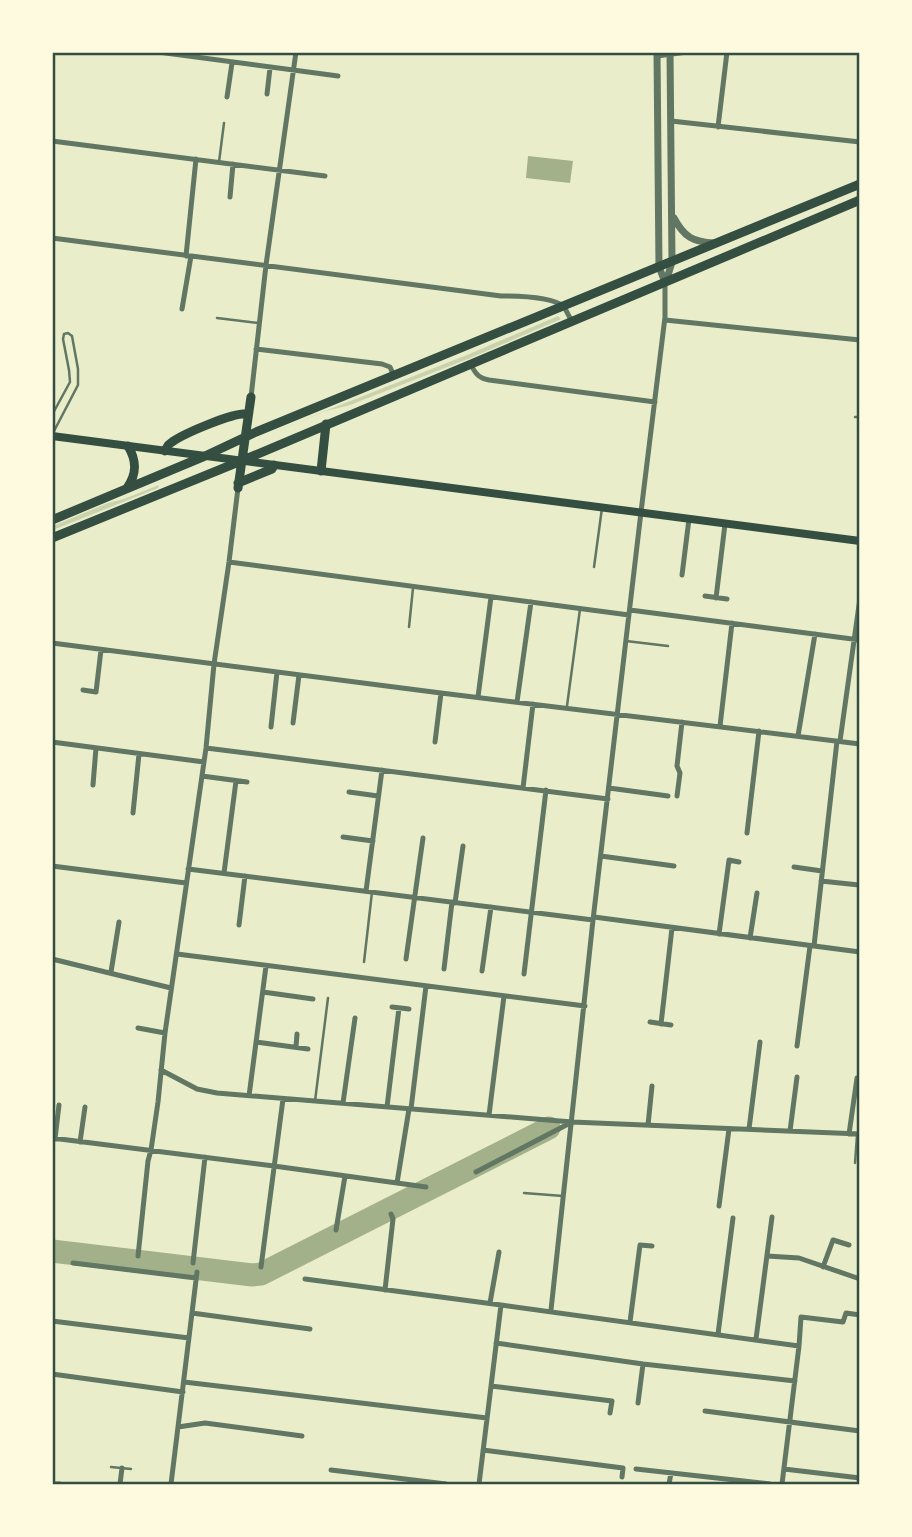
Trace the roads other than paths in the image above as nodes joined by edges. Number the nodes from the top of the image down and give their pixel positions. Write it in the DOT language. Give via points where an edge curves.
graph roads {
  1 [pos="159,52"];
  2 [pos="296,52"];
  3 [pos="687,52"];
  4 [pos="727,52"];
  5 [pos="657,54"];
  6 [pos="670,54"];
  7 [pos="232,62"];
  8 [pos="270,68"];
  9 [pos="293,71"];
  10 [pos="338,76"];
  11 [pos="267,94"];
  12 [pos="227,97"];
  13 [pos="671,121"];
  14 [pos="224,123"];
  15 [pos="718,127"];
  16 [pos="52,141"];
  17 [pos="859,142"];
  18 [pos="196,159"];
  19 [pos="219,162"];
  20 [pos="233,164"];
  21 [pos="279,170"];
  22 [pos="325,176"];
  23 [pos="859,184"];
  24 [pos="230,197"];
  25 [pos="859,200"];
  26 [pos="672,215"];
  27 [pos="52,238"];
  28 [pos="715,244"];
  29 [pos="188,256"];
  30 [pos="673,262"];
  31 [pos="266,265"];
  32 [pos="659,267"];
  33 [pos="666,282"];
  34 [pos="563,306"];
  35 [pos="182,309"];
  36 [pos="217,318"];
  37 [pos="665,320"];
  38 [pos="572,321"];
  39 [pos="259,323"];
  40 [pos="859,340"];
  41 [pos="256,349"];
  42 [pos="470,363"];
  43 [pos="394,376"];
  44 [pos="251,397"];
  45 [pos="655,402"];
  46 [pos="248,414"];
  47 [pos="52,415"];
  48 [pos="326,424"];
  49 [pos="52,435"];
  50 [pos="244,438"];
  51 [pos="128,446"];
  52 [pos="165,451"];
  53 [pos="205,456"];
  54 [pos="241,461"];
  55 [pos="274,465"];
  56 [pos="321,471"];
  57 [pos="238,486"];
  58 [pos="126,489"];
  59 [pos="602,507"];
  60 [pos="640,512"];
  61 [pos="689,519"];
  62 [pos="52,520"];
  63 [pos="725,524"];
  64 [pos="52,538"];
  65 [pos="859,541"];
  66 [pos="229,562"];
  67 [pos="594,567"];
  68 [pos="682,575"];
  69 [pos="413,587"];
  70 [pos="705,596"];
  71 [pos="491,597"];
  72 [pos="716,597"];
  73 [pos="859,598"];
  74 [pos="727,599"];
  75 [pos="531,602"];
  76 [pos="580,609"];
  77 [pos="629,612"];
  78 [pos="732,623"];
  79 [pos="409,626"];
  80 [pos="815,634"];
  81 [pos="857,639"];
  82 [pos="626,641"];
  83 [pos="52,643"];
  84 [pos="668,646"];
  85 [pos="101,650"];
  86 [pos="214,664"];
  87 [pos="850,666"];
  88 [pos="859,667"];
  89 [pos="277,672"];
  90 [pos="299,675"];
  91 [pos="83,690"];
  92 [pos="441,693"];
  93 [pos="478,697"];
  94 [pos="517,702"];
  95 [pos="533,704"];
  96 [pos="567,708"];
  97 [pos="618,714"];
  98 [pos="682,722"];
  99 [pos="293,723"];
  100 [pos="720,726"];
  101 [pos="271,727"];
  102 [pos="759,731"];
  103 [pos="798,736"];
  104 [pos="839,741"];
  105 [pos="52,742"];
  106 [pos="435,742"];
  107 [pos="859,744"];
  108 [pos="96,748"];
  109 [pos="206,748"];
  110 [pos="139,754"];
  111 [pos="204,762"];
  112 [pos="382,770"];
  113 [pos="202,776"];
  114 [pos="236,781"];
  115 [pos="247,782"];
  116 [pos="93,785"];
  117 [pos="523,788"];
  118 [pos="609,788"];
  119 [pos="546,790"];
  120 [pos="349,792"];
  121 [pos="378,796"];
  122 [pos="668,796"];
  123 [pos="677,796"];
  124 [pos="608,799"];
  125 [pos="133,813"];
  126 [pos="747,833"];
  127 [pos="343,837"];
  128 [pos="423,838"];
  129 [pos="373,841"];
  130 [pos="463,846"];
  131 [pos="601,856"];
  132 [pos="739,862"];
  133 [pos="52,866"];
  134 [pos="674,866"];
  135 [pos="794,867"];
  136 [pos="188,869"];
  137 [pos="822,871"];
  138 [pos="224,873"];
  139 [pos="245,876"];
  140 [pos="821,881"];
  141 [pos="186,883"];
  142 [pos="859,886"];
  143 [pos="369,892"];
  144 [pos="757,893"];
  145 [pos="414,897"];
  146 [pos="453,902"];
  147 [pos="491,907"];
  148 [pos="531,912"];
  149 [pos="593,918"];
  150 [pos="119,922"];
  151 [pos="239,925"];
  152 [pos="672,928"];
  153 [pos="719,934"];
  154 [pos="750,938"];
  155 [pos="812,946"];
  156 [pos="859,952"];
  157 [pos="177,954"];
  158 [pos="52,959"];
  159 [pos="406,959"];
  160 [pos="364,962"];
  161 [pos="266,966"];
  162 [pos="444,969"];
  163 [pos="482,971"];
  164 [pos="111,972"];
  165 [pos="524,974"];
  166 [pos="426,986"];
  167 [pos="304,987"];
  168 [pos="171,988"];
  169 [pos="263,992"];
  170 [pos="503,996"];
  171 [pos="303,998"];
  172 [pos="328,998"];
  173 [pos="313,999"];
  174 [pos="584,1006"];
  175 [pos="409,1009"];
  176 [pos="355,1018"];
  177 [pos="650,1023"];
  178 [pos="661,1024"];
  179 [pos="671,1025"];
  180 [pos="138,1028"];
  181 [pos="165,1032"];
  182 [pos="297,1034"];
  183 [pos="256,1042"];
  184 [pos="760,1042"];
  185 [pos="797,1046"];
  186 [pos="296,1047"];
  187 [pos="308,1049"];
  188 [pos="161,1070"];
  189 [pos="797,1077"];
  190 [pos="857,1078"];
  191 [pos="652,1086"];
  192 [pos="249,1096"];
  193 [pos="283,1099"];
  194 [pos="315,1101"];
  195 [pos="343,1103"];
  196 [pos="59,1105"];
  197 [pos="85,1107"];
  198 [pos="387,1107"];
  199 [pos="410,1109"];
  200 [pos="489,1115"];
  201 [pos="572,1122"];
  202 [pos="648,1125"];
  203 [pos="729,1129"];
  204 [pos="749,1129"];
  205 [pos="790,1131"];
  206 [pos="849,1134"];
  207 [pos="858,1134"];
  208 [pos="54,1139"];
  209 [pos="80,1142"];
  210 [pos="151,1150"];
  211 [pos="205,1157"];
  212 [pos="855,1163"];
  213 [pos="274,1166"];
  214 [pos="476,1172"];
  215 [pos="345,1176"];
  216 [pos="397,1183"];
  217 [pos="426,1187"];
  218 [pos="524,1193"];
  219 [pos="564,1196"];
  220 [pos="719,1206"];
  221 [pos="391,1214"];
  222 [pos="733,1217"];
  223 [pos="772,1217"];
  224 [pos="336,1230"];
  225 [pos="849,1245"];
  226 [pos="652,1246"];
  227 [pos="499,1252"];
  228 [pos="138,1256"];
  229 [pos="767,1256"];
  230 [pos="73,1263"];
  231 [pos="193,1263"];
  232 [pos="261,1267"];
  233 [pos="823,1267"];
  234 [pos="305,1279"];
  235 [pos="859,1279"];
  236 [pos="385,1290"];
  237 [pos="490,1303"];
  238 [pos="501,1305"];
  239 [pos="551,1310"];
  240 [pos="192,1313"];
  241 [pos="859,1315"];
  242 [pos="52,1321"];
  243 [pos="630,1322"];
  244 [pos="310,1329"];
  245 [pos="718,1334"];
  246 [pos="189,1338"];
  247 [pos="756,1339"];
  248 [pos="496,1343"];
  249 [pos="799,1346"];
  250 [pos="643,1364"];
  251 [pos="52,1374"];
  252 [pos="794,1381"];
  253 [pos="184,1382"];
  254 [pos="491,1386"];
  255 [pos="183,1392"];
  256 [pos="638,1403"];
  257 [pos="705,1411"];
  258 [pos="610,1413"];
  259 [pos="487,1418"];
  260 [pos="790,1422"];
  261 [pos="178,1427"];
  262 [pos="859,1431"];
  263 [pos="297,1445"];
  264 [pos="483,1450"];
  265 [pos="111,1467"];
  266 [pos="122,1468"];
  267 [pos="131,1469"];
  268 [pos="636,1469"];
  269 [pos="784,1469"];
  270 [pos="331,1470"];
  271 [pos="671,1473"];
  272 [pos="622,1478"];
  273 [pos="859,1478"];
  274 [pos="52,1483"];
  275 [pos="61,1485"];
  276 [pos="120,1485"];
  277 [pos="171,1485"];
  278 [pos="446,1485"];
  279 [pos="479,1485"];
  280 [pos="669,1485"];
  281 [pos="770,1485"];
  282 [pos="782,1485"];
  1 -- 7 [label="street"];
  2 -- 9 [label="street"];
  3 -- 6 [label="street"];
  4 -- 15 [label="street"];
  5 -- 6 [label="street"];
  5 -- 32 [label="street"];
  6 -- 13 [label="street"];
  7 -- 8 [label="street"];
  7 -- 12 [label="street"];
  8 -- 9 [label="street"];
  8 -- 11 [label="street"];
  9 -- 10 [label="street"];
  9 -- 21 [label="street"];
  13 -- 15 [label="street"];
  13 -- 26 [label="street"];
  14 -- 19 [label="lane"];
  15 -- 17 [label="street"];
  16 -- 18 [label="street"];
  18 -- 19 [label="street"];
  18 -- 29 [label="street"];
  19 -- 20 [label="street"];
  20 -- 21 [label="street"];
  20 -- 24 [label="street"];
  21 -- 22 [label="street"];
  21 -- 31 [label="street"];
  23 -- 28 [label="highway"];
  25 -- 33 [label="highway"];
  26 -- 28 [label="street" via="687,237"];
  26 -- 30 [label="street"];
  27 -- 29 [label="street"];
  28 -- 30 [label="highway"];
  29 -- 31 [label="street"];
  29 -- 35 [label="street"];
  30 -- 32 [label="highway"];
  30 -- 33 [label="street"];
  31 -- 34 [label="street" via="531,298"];
  31 -- 39 [label="street"];
  32 -- 33 [label="street"];
  32 -- 34 [label="highway"];
  33 -- 37 [label="street"];
  33 -- 38 [label="highway"];
  34 -- 38 [label="street"];
  34 -- 43 [label="highway"];
  36 -- 39 [label="lane"];
  37 -- 40 [label="street"];
  37 -- 45 [label="street"];
  38 -- 42 [label="highway"];
  39 -- 41 [label="street"];
  41 -- 43 [label="street" via="382,364 390,367"];
  41 -- 44 [label="street"];
  42 -- 45 [label="street" via="475,373 489,380"];
  42 -- 48 [label="highway"];
  43 -- 50 [label="highway"];
  44 -- 46 [label="highway"];
  45 -- 60 [label="street"];
  46 -- 50 [label="highway"];
  46 -- 52 [label="highway" via="183,436"];
  47 -- 49 [label="lane" via="70,382 63,339 68,333 78,385"];
  48 -- 54 [label="highway"];
  48 -- 56 [label="highway"];
  49 -- 51 [label="main road"];
  50 -- 53 [label="highway"];
  50 -- 54 [label="highway"];
  51 -- 52 [label="main road"];
  51 -- 58 [label="highway" via="135,466"];
  52 -- 53 [label="main road"];
  53 -- 54 [label="main road"];
  53 -- 58 [label="highway"];
  54 -- 55 [label="main road"];
  54 -- 57 [label="highway"];
  54 -- 64 [label="highway"];
  55 -- 56 [label="main road"];
  55 -- 57 [label="highway"];
  56 -- 59 [label="main road"];
  57 -- 66 [label="street"];
  58 -- 62 [label="highway"];
  59 -- 60 [label="main road"];
  59 -- 67 [label="lane"];
  60 -- 61 [label="main road"];
  60 -- 77 [label="street"];
  61 -- 63 [label="main road"];
  61 -- 68 [label="street"];
  63 -- 65 [label="main road"];
  63 -- 72 [label="street"];
  66 -- 69 [label="street"];
  66 -- 86 [label="street"];
  69 -- 71 [label="street"];
  69 -- 79 [label="lane"];
  70 -- 72 [label="street"];
  71 -- 75 [label="street"];
  71 -- 93 [label="street"];
  72 -- 74 [label="street"];
  73 -- 81 [label="street"];
  75 -- 76 [label="street"];
  75 -- 94 [label="street"];
  76 -- 77 [label="street"];
  76 -- 96 [label="lane"];
  77 -- 78 [label="street"];
  77 -- 82 [label="street"];
  78 -- 80 [label="street"];
  78 -- 100 [label="street"];
  80 -- 81 [label="street"];
  80 -- 103 [label="street"];
  81 -- 87 [label="street"];
  82 -- 84 [label="lane"];
  82 -- 97 [label="street"];
  83 -- 85 [label="street"];
  85 -- 86 [label="street"];
  85 -- 91 [label="street" via="96,692"];
  86 -- 89 [label="street"];
  86 -- 109 [label="street"];
  87 -- 88 [label="street"];
  87 -- 104 [label="street"];
  89 -- 90 [label="street"];
  89 -- 101 [label="street"];
  90 -- 92 [label="street"];
  90 -- 99 [label="street"];
  92 -- 93 [label="street"];
  92 -- 106 [label="street"];
  93 -- 94 [label="street"];
  94 -- 95 [label="street"];
  95 -- 96 [label="street"];
  95 -- 117 [label="street"];
  96 -- 97 [label="street"];
  97 -- 98 [label="street"];
  97 -- 118 [label="street"];
  98 -- 100 [label="street"];
  98 -- 123 [label="street"];
  100 -- 102 [label="street"];
  102 -- 103 [label="street"];
  102 -- 126 [label="street"];
  103 -- 104 [label="street"];
  104 -- 107 [label="street"];
  104 -- 137 [label="street"];
  105 -- 108 [label="street"];
  108 -- 110 [label="street"];
  108 -- 116 [label="street"];
  109 -- 111 [label="street"];
  109 -- 112 [label="street"];
  110 -- 111 [label="street"];
  110 -- 125 [label="street"];
  111 -- 113 [label="street"];
  112 -- 117 [label="street"];
  112 -- 121 [label="street"];
  113 -- 114 [label="street"];
  113 -- 136 [label="street"];
  114 -- 115 [label="street"];
  114 -- 138 [label="street"];
  117 -- 119 [label="street"];
  118 -- 122 [label="street"];
  118 -- 124 [label="street"];
  119 -- 124 [label="street"];
  119 -- 148 [label="street"];
  120 -- 121 [label="street"];
  121 -- 129 [label="street"];
  124 -- 131 [label="street"];
  127 -- 129 [label="street"];
  128 -- 145 [label="street"];
  129 -- 143 [label="street"];
  130 -- 146 [label="street"];
  131 -- 134 [label="street"];
  131 -- 149 [label="street"];
  132 -- 153 [label="street" via="729,860"];
  133 -- 141 [label="street"];
  135 -- 137 [label="street"];
  136 -- 138 [label="street"];
  136 -- 141 [label="street"];
  137 -- 140 [label="street"];
  138 -- 139 [label="street"];
  139 -- 143 [label="street"];
  139 -- 151 [label="street"];
  140 -- 142 [label="street"];
  140 -- 155 [label="street"];
  141 -- 157 [label="street"];
  143 -- 145 [label="street"];
  143 -- 160 [label="lane"];
  144 -- 154 [label="street"];
  145 -- 146 [label="street"];
  145 -- 159 [label="street"];
  146 -- 147 [label="street"];
  146 -- 162 [label="street"];
  147 -- 148 [label="street"];
  147 -- 163 [label="street"];
  148 -- 149 [label="street"];
  148 -- 165 [label="street"];
  149 -- 152 [label="street"];
  149 -- 174 [label="street"];
  150 -- 164 [label="street"];
  152 -- 153 [label="street"];
  152 -- 178 [label="street"];
  153 -- 154 [label="street"];
  154 -- 155 [label="street"];
  155 -- 156 [label="street"];
  155 -- 185 [label="street"];
  157 -- 161 [label="street"];
  157 -- 168 [label="street"];
  158 -- 164 [label="street"];
  161 -- 166 [label="street"];
  161 -- 169 [label="street"];
  164 -- 168 [label="street"];
  166 -- 170 [label="street"];
  166 -- 199 [label="street"];
  167 -- 171 [label="street"];
  168 -- 181 [label="street"];
  169 -- 171 [label="street"];
  169 -- 183 [label="street"];
  170 -- 174 [label="street"];
  170 -- 200 [label="street"];
  171 -- 173 [label="street"];
  172 -- 194 [label="lane"];
  174 -- 201 [label="street"];
  175 -- 198 [label="street" via="395,1007"];
  176 -- 195 [label="street"];
  177 -- 178 [label="street"];
  178 -- 179 [label="street"];
  180 -- 181 [label="street"];
  181 -- 188 [label="street"];
  182 -- 186 [label="street"];
  183 -- 186 [label="street"];
  183 -- 192 [label="street"];
  184 -- 204 [label="street"];
  186 -- 187 [label="street"];
  188 -- 192 [label="street" via="197,1089"];
  188 -- 210 [label="street"];
  189 -- 205 [label="street"];
  190 -- 206 [label="street"];
  191 -- 202 [label="street"];
  192 -- 193 [label="street"];
  193 -- 194 [label="street"];
  193 -- 213 [label="street"];
  194 -- 195 [label="street"];
  195 -- 198 [label="street"];
  196 -- 208 [label="street"];
  197 -- 209 [label="street"];
  198 -- 199 [label="street"];
  199 -- 200 [label="street"];
  199 -- 216 [label="street"];
  200 -- 201 [label="street"];
  201 -- 202 [label="street"];
  201 -- 214 [label="street"];
  201 -- 219 [label="street"];
  202 -- 203 [label="street"];
  203 -- 204 [label="street"];
  203 -- 220 [label="street"];
  204 -- 205 [label="street"];
  205 -- 206 [label="street"];
  206 -- 207 [label="street"];
  207 -- 212 [label="lane"];
  208 -- 209 [label="street"];
  209 -- 210 [label="street"];
  210 -- 211 [label="street"];
  210 -- 228 [label="street"];
  211 -- 213 [label="street"];
  211 -- 231 [label="street"];
  213 -- 215 [label="street"];
  213 -- 232 [label="street"];
  215 -- 216 [label="street"];
  215 -- 224 [label="street"];
  216 -- 217 [label="street"];
  218 -- 219 [label="lane"];
  219 -- 239 [label="street"];
  221 -- 236 [label="street"];
  222 -- 245 [label="street"];
  223 -- 229 [label="street"];
  225 -- 233 [label="street" via="834,1240"];
  226 -- 243 [label="street" via="640,1245"];
  227 -- 237 [label="street"];
  229 -- 233 [label="street" via="799,1258"];
  229 -- 247 [label="street"];
  230 -- 240 [label="street" via="197,1275"];
  233 -- 235 [label="street"];
  234 -- 236 [label="street"];
  236 -- 237 [label="street"];
  237 -- 238 [label="street"];
  238 -- 239 [label="street"];
  238 -- 248 [label="street"];
  239 -- 243 [label="street"];
  240 -- 244 [label="street"];
  240 -- 246 [label="street"];
  241 -- 249 [label="street" via="846,1313 843,1322 801,1317"];
  242 -- 246 [label="street"];
  243 -- 245 [label="street"];
  245 -- 247 [label="street"];
  246 -- 253 [label="street"];
  247 -- 249 [label="street"];
  248 -- 250 [label="street"];
  248 -- 254 [label="street"];
  249 -- 252 [label="street"];
  250 -- 252 [label="street"];
  250 -- 256 [label="street"];
  251 -- 255 [label="street"];
  252 -- 260 [label="street"];
  253 -- 255 [label="street"];
  253 -- 259 [label="street"];
  254 -- 258 [label="street" via="612,1401"];
  254 -- 259 [label="street"];
  255 -- 261 [label="street"];
  257 -- 260 [label="street"];
  259 -- 264 [label="street"];
  260 -- 262 [label="street"];
  260 -- 269 [label="street"];
  261 -- 263 [label="street" via="205,1423 300,1436"];
  261 -- 277 [label="street"];
  264 -- 272 [label="street" via="623,1468"];
  264 -- 279 [label="street"];
  265 -- 266 [label="lane"];
  266 -- 267 [label="lane"];
  266 -- 276 [label="street"];
  268 -- 271 [label="street"];
  269 -- 273 [label="street"];
  269 -- 282 [label="street"];
  270 -- 278 [label="street"];
  271 -- 280 [label="street"];
  271 -- 281 [label="street"];
  274 -- 275 [label="street"];
}
